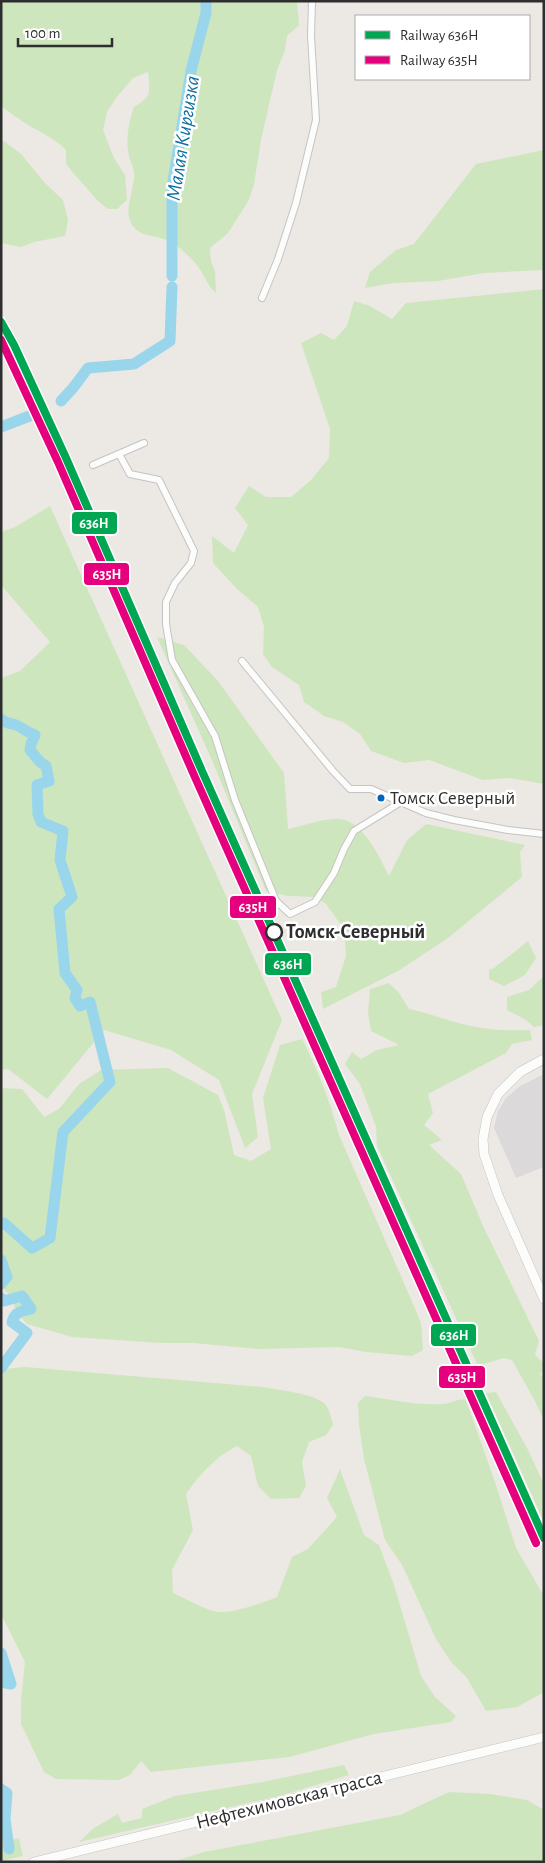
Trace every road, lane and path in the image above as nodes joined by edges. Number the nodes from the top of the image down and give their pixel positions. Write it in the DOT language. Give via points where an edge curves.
graph roads {
  1 [pos="312,1"];
  2 [pos="262,298"];
  3 [pos="144,443"];
  4 [pos="119,454"];
  5 [pos="93,464"];
  6 [pos="242,661"];
  7 [pos="401,802"];
  8 [pos="544,834"];
  9 [pos="544,1060"];
  10 [pos="544,1299"];
  11 [pos="544,1737"];
  12 [pos="34,1862"];
  1 -- 2 [label="street" via="316,120 296,203"];
  3 -- 4 [label="street"];
  4 -- 5 [label="street"];
  4 -- 7 [label="street" via="130,474 159,480 194,551 191,564 175,583 166,602 172,660 215,736 235,800 276,901 290,914 315,902 334,873 354,831"];
  6 -- 7 [label="street" via="350,789 371,789"];
  7 -- 8 [label="street" via="454,820"];
  9 -- 10 [label="main road" via="520,1072 498,1094 487,1117 483,1139 484,1154 498,1195"];
  11 -- 12 [label="main road, Нефтехимовская трасса"];
}
